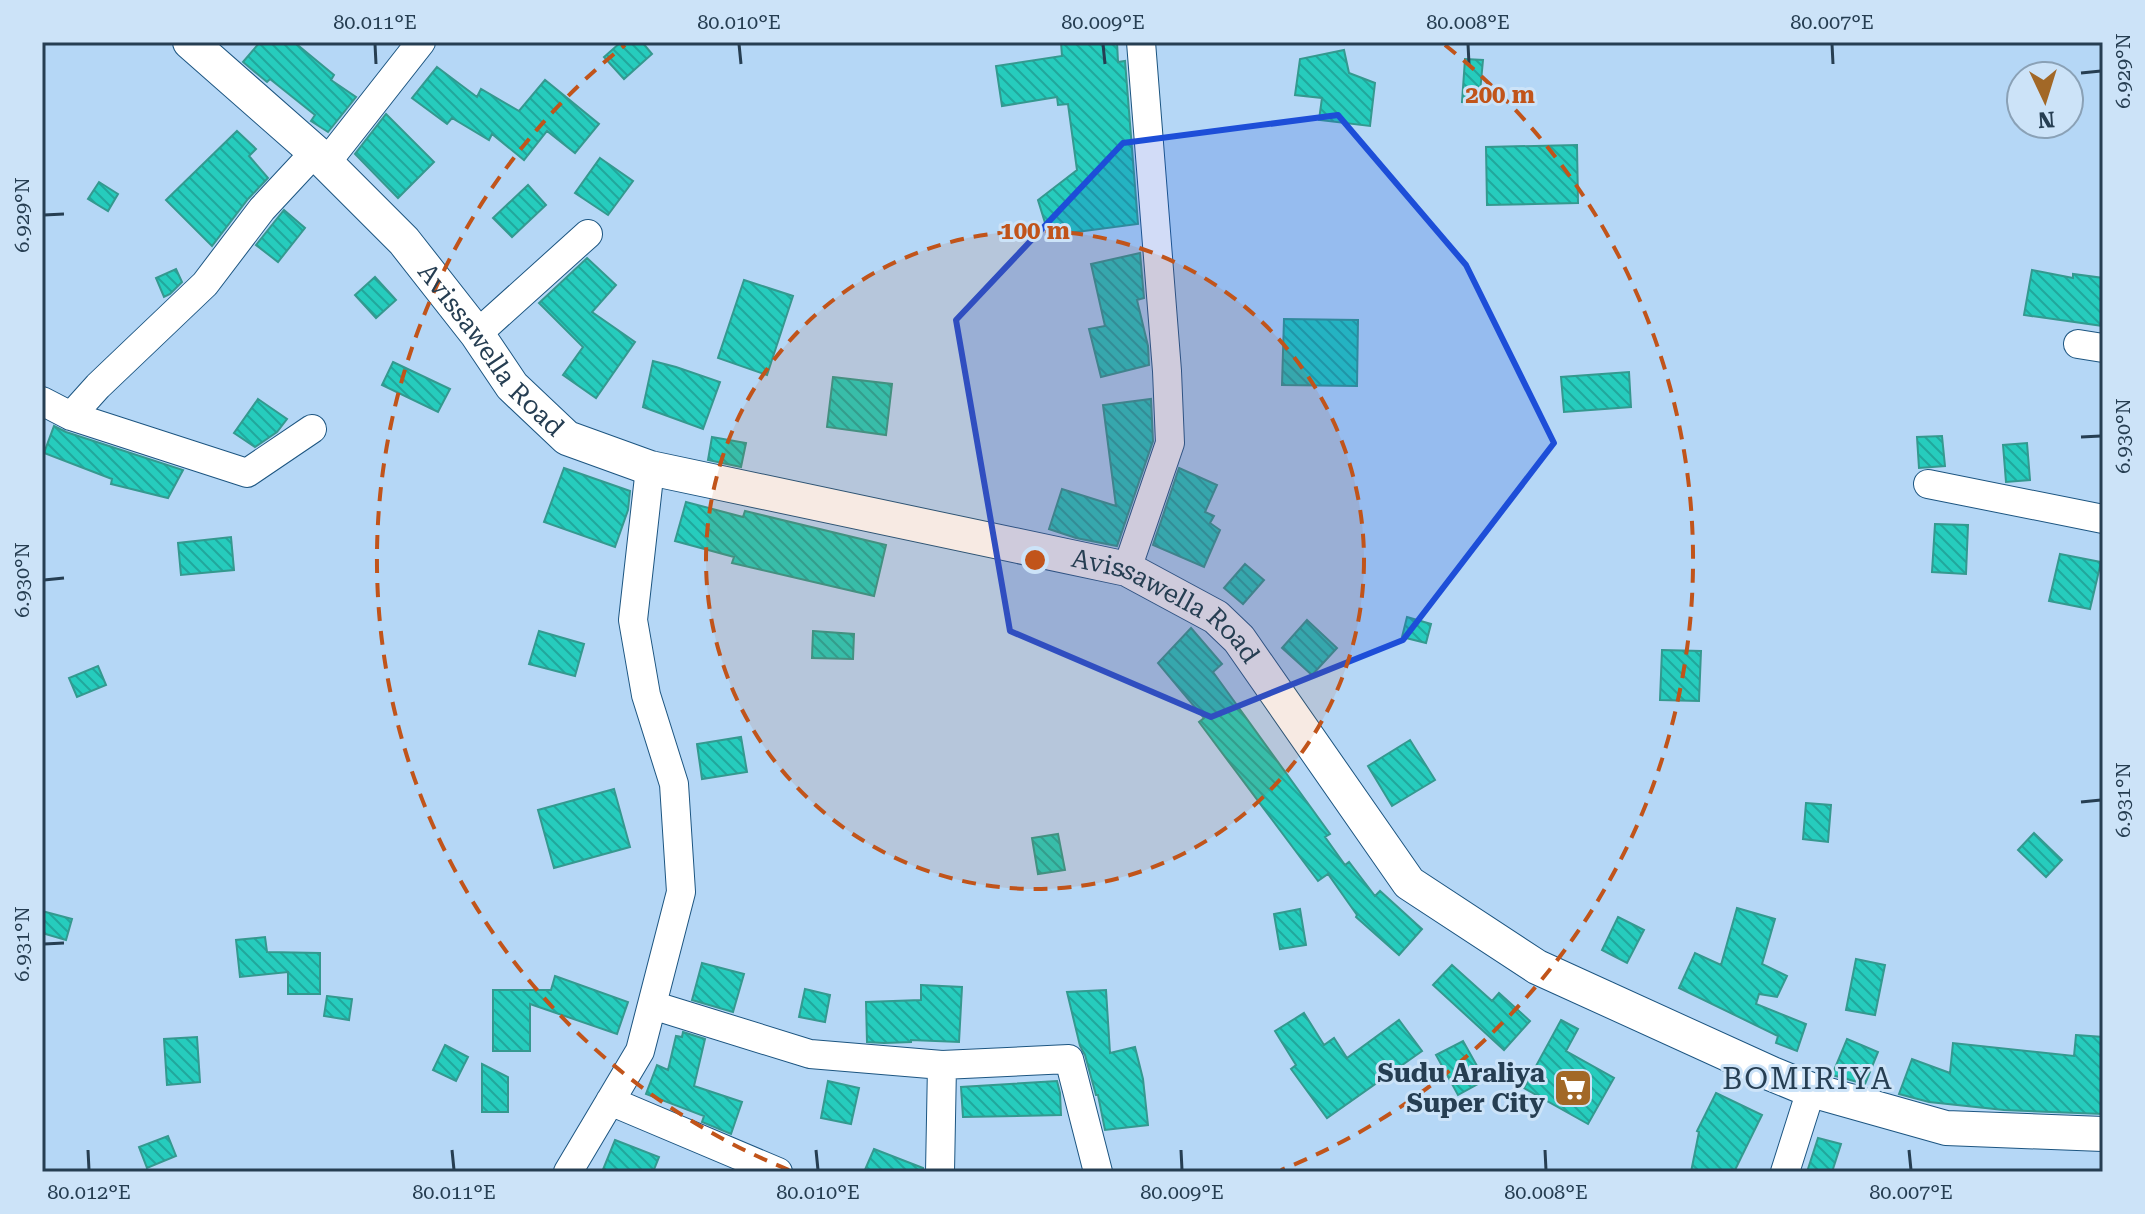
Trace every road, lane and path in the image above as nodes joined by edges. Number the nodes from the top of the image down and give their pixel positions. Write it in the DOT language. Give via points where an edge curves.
graph roads {
  1 [pos="190,42"];
  2 [pos="421,42"];
  3 [pos="1141,42"];
  4 [pos="320,157"];
  5 [pos="588,234"];
  6 [pos="477,334"];
  7 [pos="42,401"];
  8 [pos="71,416"];
  9 [pos="312,429"];
  10 [pos="650,468"];
  11 [pos="1928,484"];
  12 [pos="2103,519"];
  13 [pos="1127,569"];
  14 [pos="652,1005"];
  15 [pos="942,1065"];
  16 [pos="1811,1090"];
  17 [pos="610,1101"];
  18 [pos="2103,1134"];
  19 [pos="568,1172"];
  20 [pos="778,1172"];
  21 [pos="940,1172"];
  22 [pos="1098,1172"];
  23 [pos="1785,1172"];
  1 -- 4 [label="main road, Avissawella Road"];
  2 -- 4 [label="street"];
  3 -- 13 [label="street" via="1170,443"];
  4 -- 6 [label="main road, Avissawella Road" via="404,241"];
  4 -- 8 [label="street" via="262,209 205,284"];
  5 -- 6 [label="street"];
  6 -- 10 [label="main road, Avissawella Road" via="512,386 567,438"];
  7 -- 8 [label="street"];
  8 -- 9 [label="street" via="247,473"];
  10 -- 13 [label="main road, Avissawella Road"];
  10 -- 14 [label="street" via="633,620 646,695 674,784 681,892"];
  11 -- 12 [label="street"];
  13 -- 16 [label="main road, Avissawella Road" via="1216,617 1239,639 1409,883 1537,967"];
  14 -- 15 [label="street" via="810,1054"];
  14 -- 17 [label="street" via="640,1051"];
  15 -- 21 [label="street"];
  15 -- 22 [label="street" via="1069,1059"];
  16 -- 18 [label="main road, Avissawella Road" via="1946,1128"];
  16 -- 23 [label="street"];
  17 -- 19 [label="street"];
  17 -- 20 [label="street"];
}
